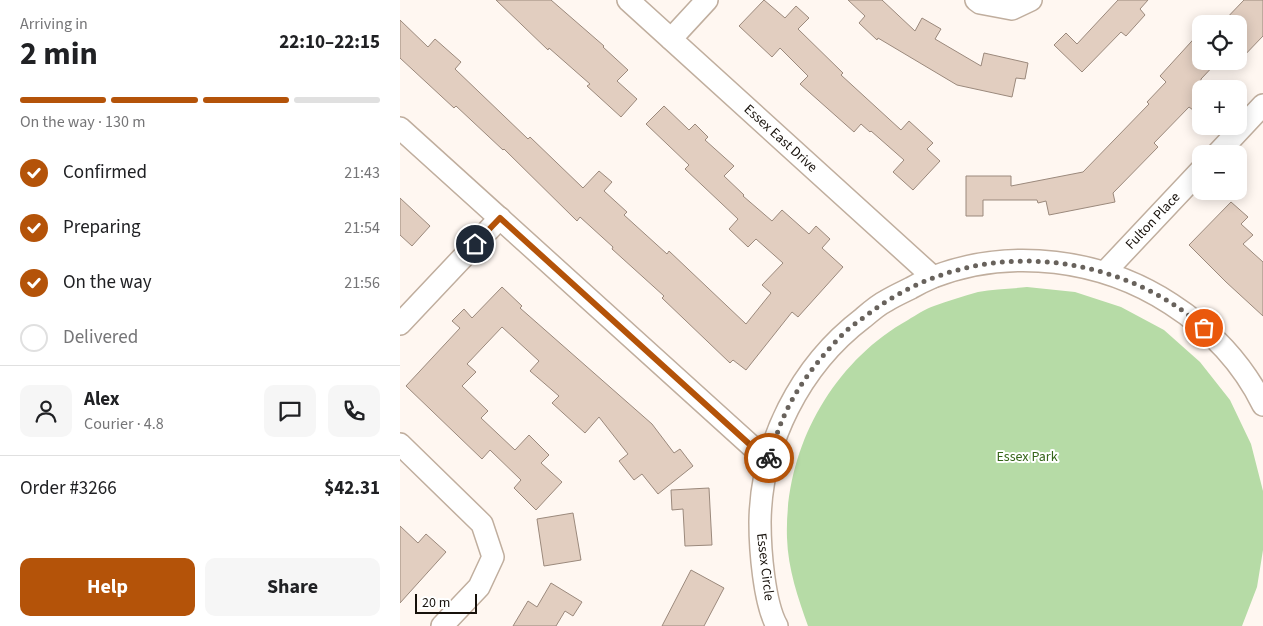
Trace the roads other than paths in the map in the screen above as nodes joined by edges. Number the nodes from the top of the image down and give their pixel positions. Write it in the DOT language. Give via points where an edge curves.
graph roads {
  1 [pos="628,0"];
  2 [pos="707,0"];
  3 [pos="976,0"];
  4 [pos="1021,4"];
  5 [pos="671,39"];
  6 [pos="1263,105"];
  7 [pos="400,128"];
  8 [pos="1225,145"];
  9 [pos="1192,180"];
  10 [pos="500,218"];
  11 [pos="1106,272"];
  12 [pos="933,277"];
  13 [pos="400,324"];
  14 [pos="1263,405"];
  15 [pos="400,444"];
  16 [pos="768,461"];
  17 [pos="773,624"];
  18 [pos="442,626"];
  1 -- 5 [label="street, Essex East Drive"];
  2 -- 5 [label="street"];
  3 -- 4 [label="street" via="980,4"];
  5 -- 12 [label="street, Essex East Drive"];
  6 -- 8 [label="street"];
  7 -- 10 [label="street"];
  9 -- 11 [label="street, Fulton Place"];
  10 -- 13 [label="street"];
  10 -- 16 [label="street"];
  11 -- 12 [label="street, Essex Circle" via="1062,262 1018,260 973,266"];
  11 -- 14 [label="street, Essex Circle" via="1151,290 1192,317 1228,351"];
  12 -- 16 [label="street, Essex Circle" via="885,301 844,332 810,371 784,415"];
  15 -- 18 [label="street" via="482,524 493,557 479,587"];
  16 -- 17 [label="street, Essex Circle" via="760,504 760,544"];
}
